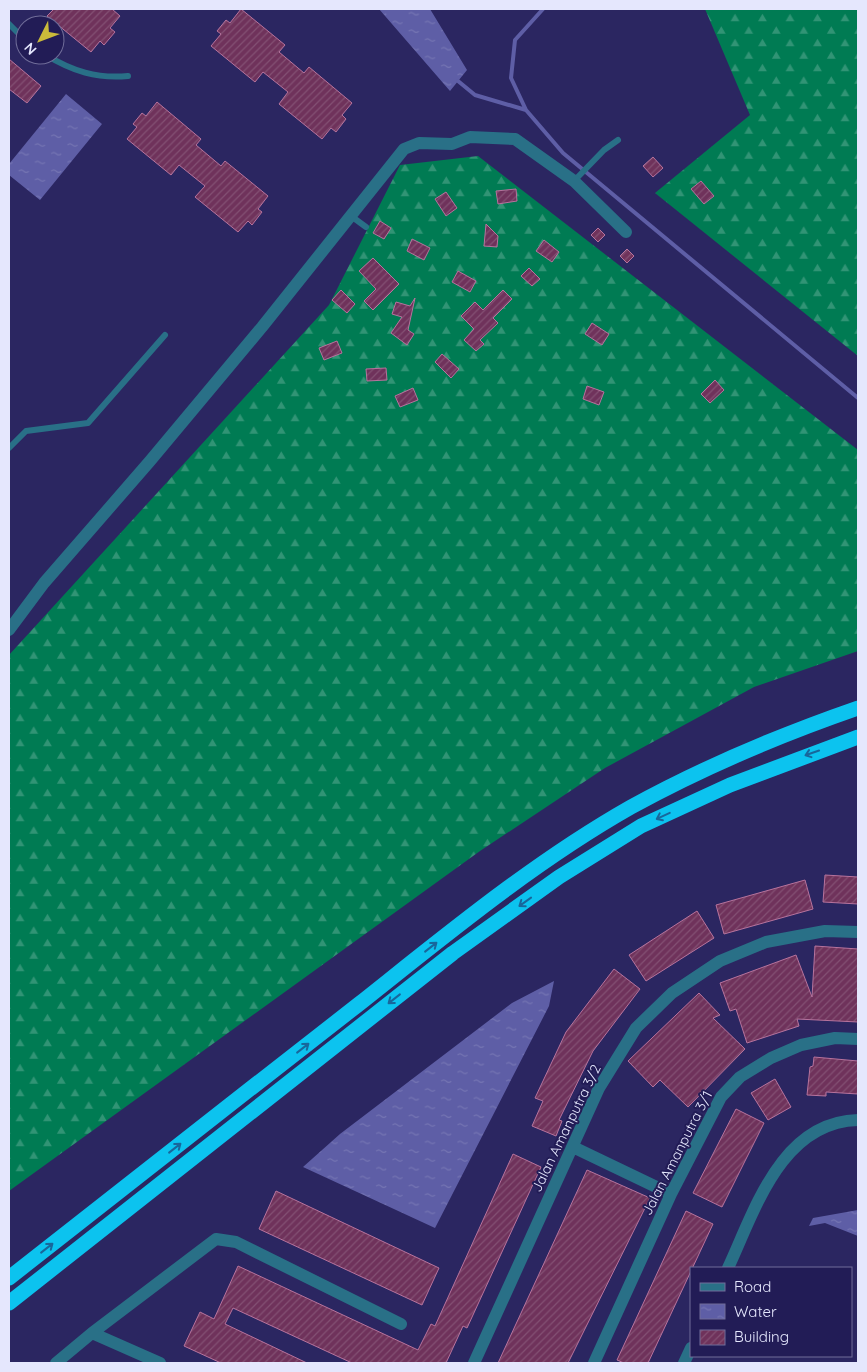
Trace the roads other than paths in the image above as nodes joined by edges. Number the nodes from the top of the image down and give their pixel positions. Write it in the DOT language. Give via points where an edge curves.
graph roads {
  1 [pos="64,65"];
  2 [pos="128,76"];
  3 [pos="618,140"];
  4 [pos="574,181"];
  5 [pos="351,216"];
  6 [pos="366,227"];
  7 [pos="626,232"];
  8 [pos="165,334"];
  9 [pos="9,448"];
  10 [pos="9,630"];
  11 [pos="858,708"];
  12 [pos="858,737"];
  13 [pos="858,932"];
  14 [pos="858,1039"];
  15 [pos="858,1120"];
  16 [pos="573,1147"];
  17 [pos="671,1194"];
  18 [pos="728,1267"];
  19 [pos="9,1278"];
  20 [pos="9,1303"];
  21 [pos="401,1324"];
  22 [pos="92,1332"];
  23 [pos="690,1350"];
  24 [pos="56,1363"];
  25 [pos="160,1363"];
  26 [pos="474,1363"];
  27 [pos="594,1363"];
  28 [pos="684,1363"];
  1 -- 2 [label="lane" via="94,76"];
  3 -- 4 [label="lane"];
  4 -- 5 [label="street" via="515,139 470,137 452,144 419,143 400,152"];
  4 -- 7 [label="street"];
  5 -- 6 [label="lane"];
  5 -- 10 [label="street" via="150,461 44,583"];
  8 -- 9 [label="lane" via="88,423 26,431"];
  19 -- 11 [label="highway, one-way" via="452,930 547,860 630,808 719,762"];
  12 -- 20 [label="highway, one-way" via="712,793 641,826 559,877 453,953"];
  13 -- 16 [label="street, Jalan Amanputra 3/2" via="825,930 766,942 720,961 672,993 636,1028 599,1088"];
  14 -- 17 [label="street, Jalan Amanputra 3/1" via="835,1038 801,1045 740,1076 721,1097"];
  15 -- 18 [label="street" via="823,1128 792,1148 765,1187"];
  16 -- 17 [label="street"];
  16 -- 26 [label="street, Jalan Amanputra 3/2"];
  17 -- 27 [label="street, Jalan Amanputra 3/1"];
  21 -- 22 [label="street" via="236,1242 216,1238"];
  22 -- 24 [label="street"];
  22 -- 25 [label="street"];
  23 -- 28 [label="street"];
}
